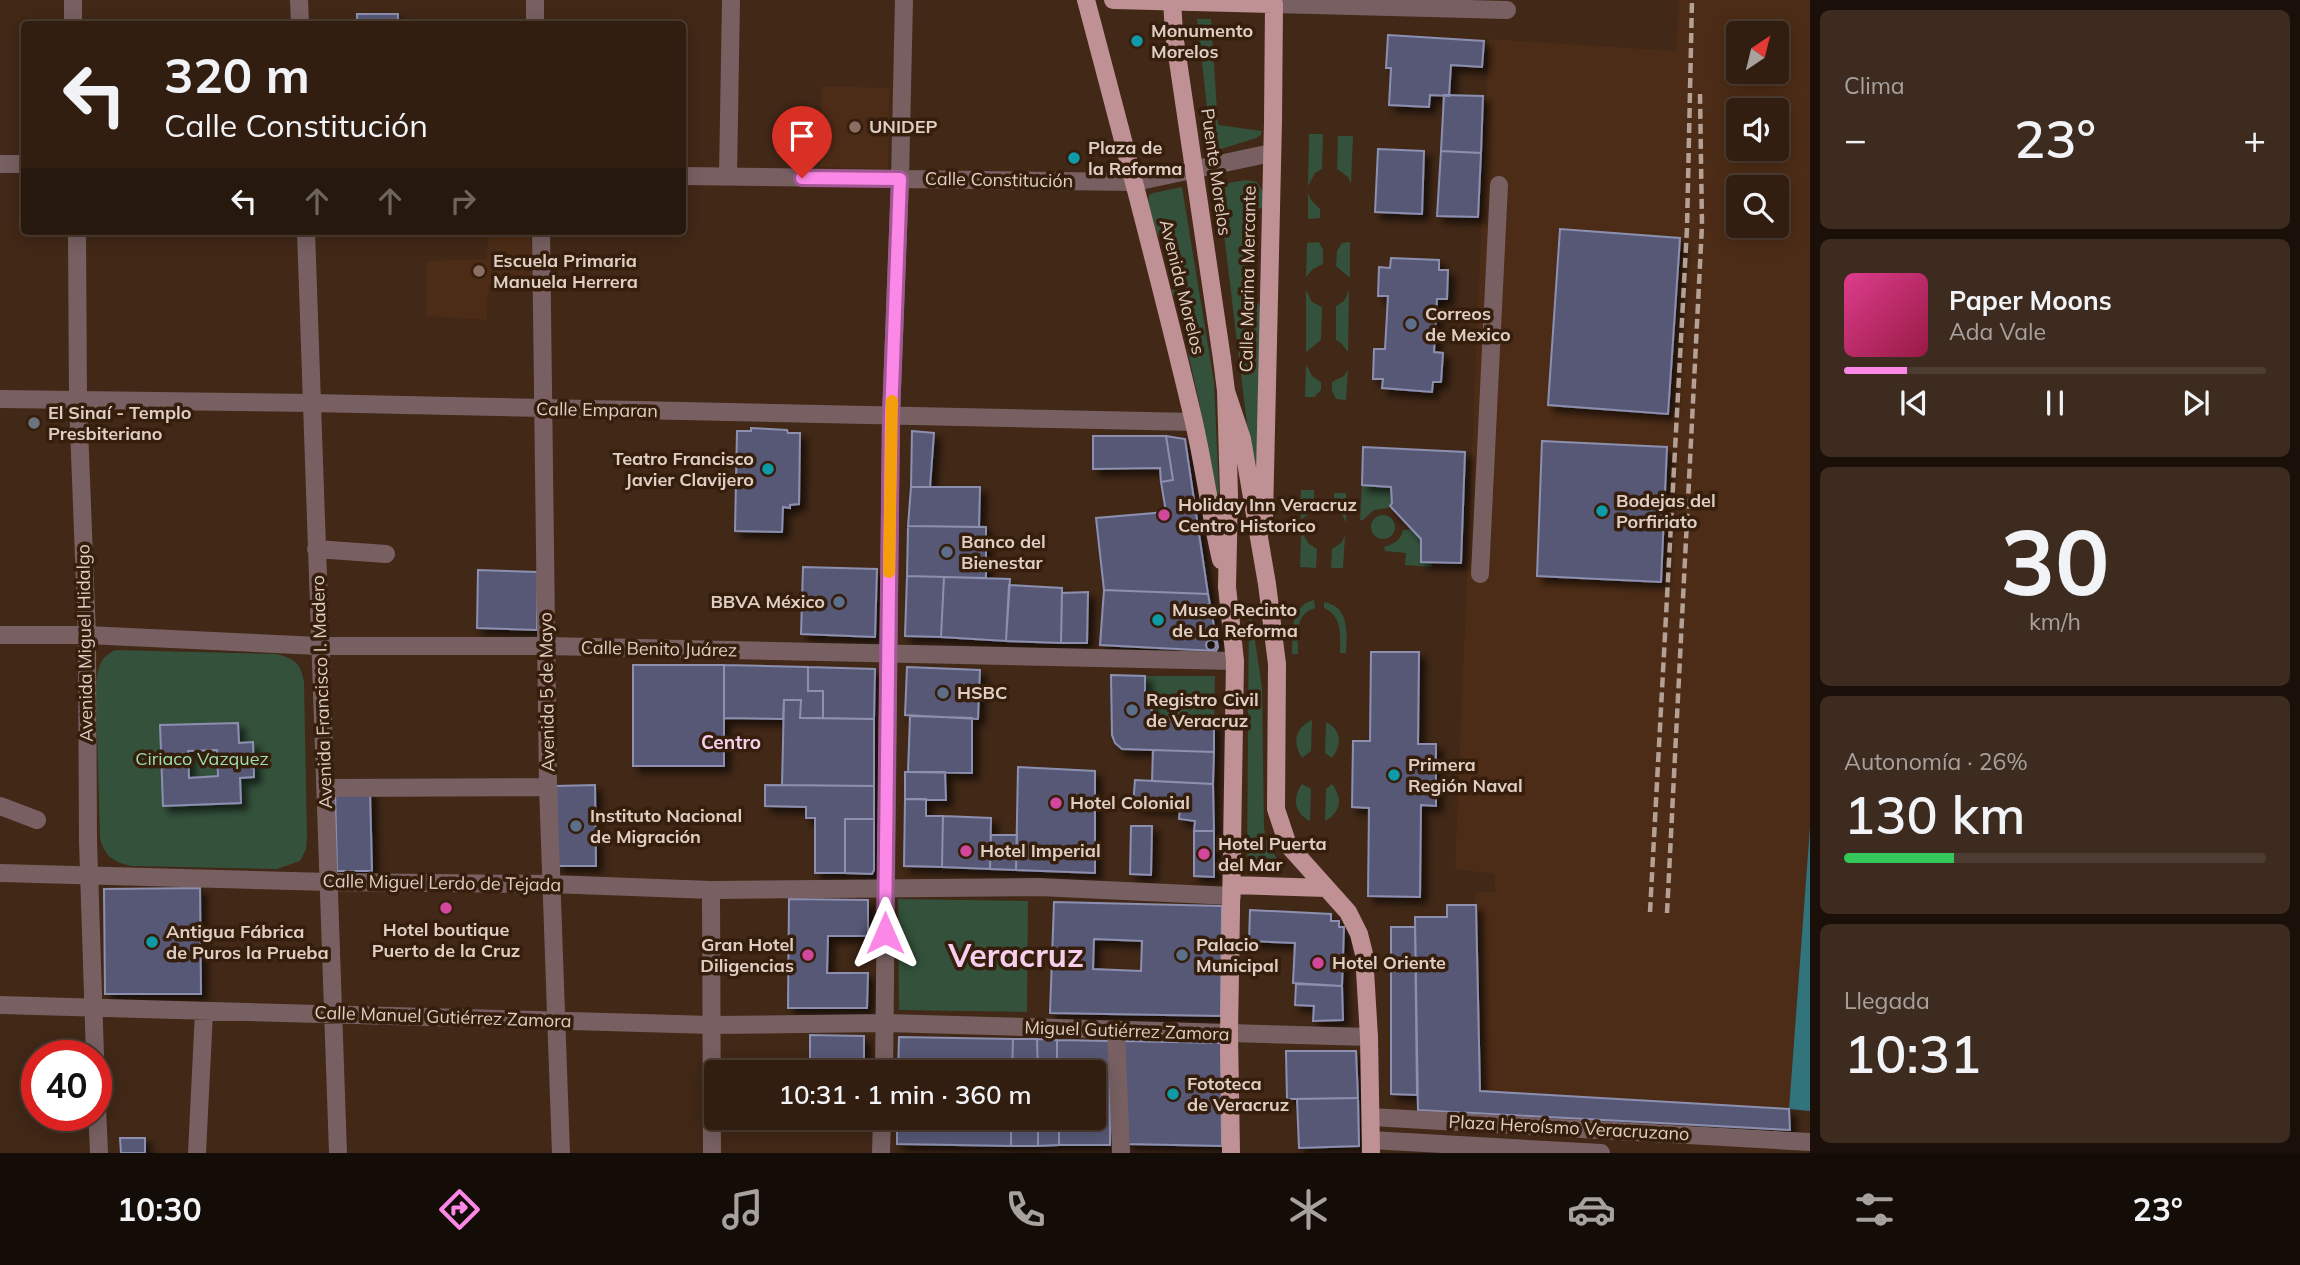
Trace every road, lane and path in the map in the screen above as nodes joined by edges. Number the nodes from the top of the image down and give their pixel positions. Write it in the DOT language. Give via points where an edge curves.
graph roads {
  1 [pos="73,0"];
  2 [pos="299,0"];
  3 [pos="535,0"];
  4 [pos="732,0"];
  5 [pos="904,0"];
  6 [pos="1086,0"];
  7 [pos="1113,0"];
  8 [pos="1172,0"];
  9 [pos="1274,4"];
  10 [pos="1507,10"];
  11 [pos="73,21"];
  12 [pos="300,21"];
  13 [pos="536,21"];
  14 [pos="1271,153"];
  15 [pos="0,164"];
  16 [pos="21,164"];
  17 [pos="686,176"];
  18 [pos="728,176"];
  19 [pos="900,179"];
  20 [pos="1135,182"];
  21 [pos="1499,185"];
  22 [pos="77,235"];
  23 [pos="306,235"];
  24 [pos="541,235"];
  25 [pos="1226,391"];
  26 [pos="0,399"];
  27 [pos="78,402"];
  28 [pos="312,403"];
  29 [pos="543,409"];
  30 [pos="891,416"];
  31 [pos="1194,422"];
  32 [pos="316,549"];
  33 [pos="386,554"];
  34 [pos="1262,555"];
  35 [pos="1480,574"];
  36 [pos="1227,587"];
  37 [pos="0,635"];
  38 [pos="87,635"];
  39 [pos="319,646"];
  40 [pos="546,646"];
  41 [pos="888,655"];
  42 [pos="1235,661"];
  43 [pos="548,787"];
  44 [pos="326,788"];
  45 [pos="0,806"];
  46 [pos="37,820"];
  47 [pos="0,873"];
  48 [pos="90,874"];
  49 [pos="330,883"];
  50 [pos="551,884"];
  51 [pos="885,888"];
  52 [pos="1326,888"];
  53 [pos="711,890"];
  54 [pos="1232,891"];
  55 [pos="0,1005"];
  56 [pos="93,1007"];
  57 [pos="204,1012"];
  58 [pos="334,1013"];
  59 [pos="557,1020"];
  60 [pos="886,1023"];
  61 [pos="712,1025"];
  62 [pos="1116,1030"];
  63 [pos="1229,1034"];
  64 [pos="1369,1037"];
  65 [pos="94,1040"];
  66 [pos="885,1060"];
  67 [pos="1371,1117"];
  68 [pos="882,1130"];
  69 [pos="98,1131"];
  70 [pos="1810,1142"];
  71 [pos="1371,1147"];
  72 [pos="1444,1149"];
  73 [pos="99,1153"];
  74 [pos="197,1153"];
  75 [pos="338,1153"];
  76 [pos="561,1153"];
  77 [pos="712,1153"];
  78 [pos="881,1153"];
  79 [pos="1121,1153"];
  80 [pos="1231,1153"];
  81 [pos="1601,1153"];
  1 -- 11 [label="street"];
  2 -- 12 [label="street"];
  3 -- 13 [label="street"];
  4 -- 18 [label="street"];
  5 -- 19 [label="street"];
  6 -- 20 [label="main road, Avenida Morelos"];
  7 -- 9 [label="main road"];
  8 -- 25 [label="main road, Puente Morelos, bridge"];
  9 -- 10 [label="street"];
  9 -- 14 [label="main road, Calle Marina Mercante"];
  14 -- 20 [label="street, Calle Constitución"];
  14 -- 34 [label="main road, Calle Marina Mercante"];
  15 -- 16 [label="street"];
  17 -- 18 [label="street, Calle Constitución"];
  18 -- 19 [label="street, Calle Constitución"];
  19 -- 20 [label="street, Calle Constitución"];
  19 -- 30 [label="street"];
  20 -- 31 [label="main road, Avenida Morelos"];
  21 -- 35 [label="street"];
  22 -- 27 [label="street, Avenida Miguel Hidalgo"];
  23 -- 28 [label="street, Avenida Francisco I. Madero"];
  24 -- 29 [label="street, Avenida 5 de Mayo"];
  25 -- 34 [label="main road, Calle Marina Mercante" via="1242,439"];
  25 -- 36 [label="main road"];
  26 -- 27 [label="street, Calle Emparan"];
  27 -- 28 [label="street, Calle Emparan"];
  27 -- 38 [label="street, Avenida Miguel Hidalgo"];
  28 -- 29 [label="street, Calle Emparan"];
  28 -- 32 [label="street, Avenida Francisco I. Madero"];
  29 -- 30 [label="street, Calle Emparan"];
  29 -- 40 [label="street, Avenida 5 de Mayo"];
  30 -- 31 [label="street, Calle Emparan"];
  30 -- 41 [label="street"];
  31 -- 36 [label="main road, Avenida Morelos"];
  32 -- 33 [label="street"];
  32 -- 39 [label="street, Avenida Francisco I. Madero"];
  34 -- 52 [label="main road, Calle Marina Mercante" via="1277,664 1276,809 1288,845"];
  36 -- 42 [label="main road"];
  37 -- 38 [label="street, Calle Benito Juárez"];
  38 -- 39 [label="street, Calle Benito Juárez"];
  38 -- 48 [label="street, Avenida Miguel Hidalgo"];
  39 -- 40 [label="street, Calle Benito Juárez"];
  39 -- 44 [label="street, Avenida Francisco I. Madero"];
  40 -- 41 [label="street, Calle Benito Juárez"];
  40 -- 43 [label="street, Avenida 5 de Mayo"];
  41 -- 42 [label="street, Calle Benito Juárez"];
  41 -- 51 [label="street"];
  42 -- 54 [label="main road"];
  43 -- 44 [label="street"];
  43 -- 50 [label="street, Avenida 5 de Mayo"];
  44 -- 49 [label="street, Avenida Francisco I. Madero"];
  45 -- 46 [label="street"];
  47 -- 48 [label="street, Calle Miguel Lerdo de Tejada"];
  48 -- 49 [label="street, Calle Miguel Lerdo de Tejada"];
  48 -- 56 [label="street, Avenida Miguel Hidalgo"];
  49 -- 50 [label="street, Calle Miguel Lerdo de Tejada"];
  49 -- 58 [label="street, Avenida Francisco I. Madero"];
  50 -- 53 [label="street, Calle Miguel Lerdo de Tejada"];
  50 -- 59 [label="street, Avenida 5 de Mayo"];
  51 -- 53 [label="street, Calle Miguel Lerdo de Tejada"];
  51 -- 54 [label="street, Calle Miguel Lerdo de Tejada"];
  51 -- 60 [label="street"];
  52 -- 54 [label="main road"];
  52 -- 64 [label="main road, Calle Marina Mercante" via="1348,912 1359,934"];
  53 -- 61 [label="street"];
  54 -- 63 [label="main road"];
  55 -- 56 [label="street, Calle Manuel Gutiérrez Zamora"];
  56 -- 57 [label="street, Calle Manuel Gutiérrez Zamora"];
  56 -- 65 [label="street, Avenida Miguel Hidalgo"];
  57 -- 58 [label="street, Calle Manuel Gutiérrez Zamora"];
  57 -- 74 [label="street"];
  58 -- 59 [label="street, Calle Manuel Gutiérrez Zamora"];
  58 -- 75 [label="street, Avenida Francisco I. Madero"];
  59 -- 61 [label="street, Calle Manuel Gutiérrez Zamora"];
  59 -- 76 [label="street, Avenida 5 de Mayo"];
  60 -- 61 [label="street, Calle Manuel Gutiérrez Zamora"];
  60 -- 62 [label="street, Miguel Gutiérrez Zamora"];
  60 -- 66 [label="street"];
  61 -- 77 [label="street"];
  62 -- 63 [label="street, Miguel Gutiérrez Zamora"];
  62 -- 79 [label="street"];
  63 -- 64 [label="street, Miguel Gutiérrez Zamora"];
  63 -- 80 [label="main road"];
  64 -- 67 [label="main road, Calle Marina Mercante"];
  67 -- 70 [label="street, Plaza Heroísmo Veracruzano"];
  67 -- 71 [label="main road, Calle Marina Mercante"];
  68 -- 78 [label="street"];
  69 -- 73 [label="street"];
  71 -- 72 [label="street"];
  72 -- 81 [label="street"];
}
